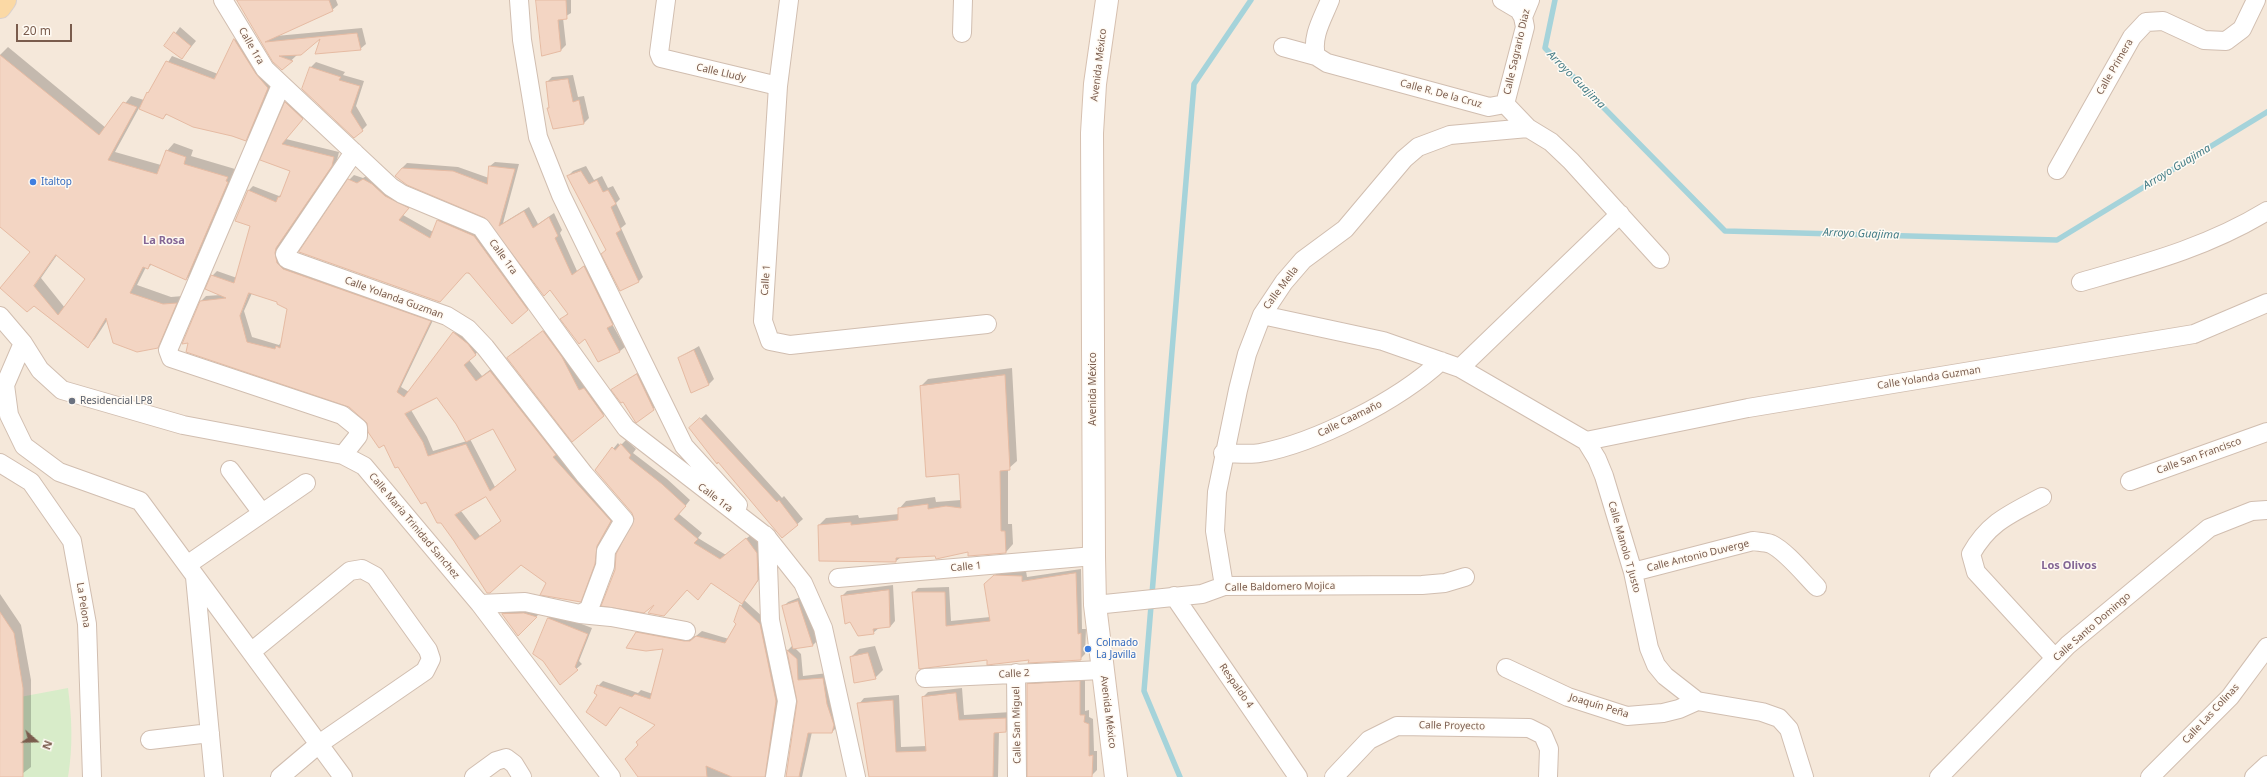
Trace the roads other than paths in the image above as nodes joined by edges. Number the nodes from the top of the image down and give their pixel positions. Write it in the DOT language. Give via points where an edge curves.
graph roads {
  1 [pos="5,0"];
  2 [pos="223,0"];
  3 [pos="519,0"];
  4 [pos="666,0"];
  5 [pos="789,0"];
  6 [pos="963,0"];
  7 [pos="1107,0"];
  8 [pos="1330,0"];
  9 [pos="1502,0"];
  10 [pos="1530,0"];
  11 [pos="2256,0"];
  12 [pos="0,7"];
  13 [pos="1523,17"];
  14 [pos="962,33"];
  15 [pos="1284,47"];
  16 [pos="1316,56"];
  17 [pos="281,85"];
  18 [pos="778,86"];
  19 [pos="1505,104"];
  20 [pos="1528,128"];
  21 [pos="354,152"];
  22 [pos="2056,170"];
  23 [pos="2267,211"];
  24 [pos="1620,214"];
  25 [pos="1660,259"];
  26 [pos="2081,282"];
  27 [pos="2267,303"];
  28 [pos="1262,315"];
  29 [pos="0,316"];
  30 [pos="987,324"];
  31 [pos="23,343"];
  32 [pos="1441,361"];
  33 [pos="1460,368"];
  34 [pos="2267,432"];
  35 [pos="1586,441"];
  36 [pos="1224,453"];
  37 [pos="343,455"];
  38 [pos="0,463"];
  39 [pos="230,470"];
  40 [pos="2130,481"];
  41 [pos="306,483"];
  42 [pos="2042,497"];
  43 [pos="2267,510"];
  44 [pos="262,513"];
  45 [pos="767,537"];
  46 [pos="1094,556"];
  47 [pos="191,571"];
  48 [pos="1633,572"];
  49 [pos="1465,577"];
  50 [pos="838,578"];
  51 [pos="1224,586"];
  52 [pos="1817,587"];
  53 [pos="1174,596"];
  54 [pos="480,604"];
  55 [pos="1095,605"];
  56 [pos="580,614"];
  57 [pos="686,631"];
  58 [pos="2267,647"];
  59 [pos="251,652"];
  60 [pos="2056,658"];
  61 [pos="1506,668"];
  62 [pos="1102,670"];
  63 [pos="1016,673"];
  64 [pos="925,678"];
  65 [pos="1697,701"];
  66 [pos="210,733"];
  67 [pos="150,740"];
  68 [pos="319,744"];
  69 [pos="2267,765"];
  70 [pos="92,777"];
  71 [pos="214,777"];
  72 [pos="280,777"];
  73 [pos="343,777"];
  74 [pos="474,777"];
  75 [pos="522,777"];
  76 [pos="611,777"];
  77 [pos="775,777"];
  78 [pos="856,777"];
  79 [pos="1017,777"];
  80 [pos="1116,777"];
  81 [pos="1298,777"];
  82 [pos="1334,777"];
  83 [pos="1548,777"];
  84 [pos="1804,777"];
  85 [pos="1939,777"];
  86 [pos="2150,777"];
  87 [pos="2254,777"];
  1 -- 12 [label="main road"];
  2 -- 17 [label="street, Calle 1ra" via="259,62"];
  3 -- 45 [label="street" via="522,40 538,137 561,194 684,446"];
  4 -- 18 [label="street, Calle Lludy" via="659,53 661,58"];
  5 -- 18 [label="street, Calle 1"];
  6 -- 14 [label="street"];
  7 -- 46 [label="street, Avenida México" via="1095,84 1092,133"];
  8 -- 16 [label="street" via="1316,33 1313,46"];
  9 -- 13 [label="street" via="1519,10"];
  10 -- 13 [label="street, Calle Sagrario Diaz"];
  11 -- 22 [label="street, Calle Primera" via="2242,29 2226,41 2204,40 2163,21 2146,22 2132,37"];
  13 -- 19 [label="street, Calle Sagrario Diaz" via="1525,27"];
  15 -- 16 [label="street, Calle R. De la Cruz"];
  16 -- 19 [label="street, Calle R. De la Cruz" via="1327,63 1489,107"];
  17 -- 21 [label="street, Calle 1ra"];
  17 -- 37 [label="street" via="168,350 172,358 342,415 358,428 358,436"];
  18 -- 30 [label="street, Calle 1" via="763,321 770,341 790,345"];
  19 -- 20 [label="street"];
  20 -- 24 [label="street" via="1551,142"];
  20 -- 28 [label="street, Calle Mella" via="1450,135 1418,147 1404,158 1345,229 1303,260 1284,282"];
  21 -- 45 [label="street, Calle 1ra" via="396,191 481,227 626,428"];
  21 -- 56 [label="street, Calle Yolanda Guzman" via="285,257 446,316 468,329 485,347 584,474 624,520 606,551 605,566 589,609"];
  23 -- 26 [label="street" via="2243,226 2177,255"];
  24 -- 25 [label="street"];
  24 -- 33 [label="street"];
  27 -- 35 [label="street, Calle Yolanda Guzman" via="2194,334 1748,408"];
  28 -- 32 [label="street, Calle Manolo T Justo" via="1383,341"];
  28 -- 36 [label="street, Calle Mella" via="1247,354"];
  29 -- 31 [label="street, Calle Maria Trinidad Sanchez"];
  31 -- 37 [label="street, Calle Maria Trinidad Sanchez" via="40,370 62,390 183,425"];
  31 -- 47 [label="street" via="5,385 10,416 24,446 59,472 140,501"];
  32 -- 33 [label="street, Calle Manolo T Justo"];
  32 -- 36 [label="street, Calle Caamaño" via="1386,401 1322,434 1260,453"];
  33 -- 35 [label="street, Calle Manolo T Justo"];
  34 -- 40 [label="street, Calle San Francisco"];
  35 -- 48 [label="street, Calle Manolo T Justo" via="1604,476"];
  36 -- 51 [label="street, Calle Mella" via="1217,492 1215,531"];
  37 -- 54 [label="street, Calle Maria Trinidad Sanchez" via="364,466"];
  38 -- 70 [label="street, La Pelona" via="31,482 72,541 87,624"];
  39 -- 44 [label="street"];
  41 -- 44 [label="street"];
  42 -- 60 [label="street" via="2003,518 1981,536 1971,554 1976,572"];
  43 -- 60 [label="street, Calle Santo Domingo" via="2252,511 2209,528 2068,645"];
  44 -- 47 [label="street"];
  45 -- 77 [label="street" via="770,620 787,701"];
  45 -- 78 [label="street" via="803,583 823,628"];
  46 -- 50 [label="street, Calle 1"];
  46 -- 55 [label="street, Avenida México"];
  47 -- 59 [label="street"];
  47 -- 66 [label="street"];
  48 -- 52 [label="street, Calle Antonio Duverge" via="1753,542 1763,542 1772,544"];
  48 -- 65 [label="street, Calle Manolo T Justo" via="1649,648 1656,665 1665,676"];
  49 -- 51 [label="street, Calle Baldomero Mojica" via="1444,583 1422,585"];
  51 -- 53 [label="street, Calle Baldomero Mojica" via="1202,594"];
  53 -- 55 [label="street, Calle Baldomero Mojica"];
  53 -- 81 [label="street, Respaldo 4"];
  54 -- 56 [label="street" via="525,602"];
  54 -- 76 [label="street, Calle Maria Trinidad Sanchez"];
  55 -- 62 [label="street, Avenida México"];
  56 -- 57 [label="street"];
  58 -- 86 [label="street, Calle Las Colinas" via="2230,697"];
  59 -- 68 [label="street"];
  59 -- 68 [label="street" via="350,571 362,569 375,576 428,650 431,659 425,670"];
  60 -- 85 [label="street, Calle Santo Domingo"];
  61 -- 65 [label="street, Joaquín Peña" via="1568,696 1627,716 1663,713"];
  62 -- 63 [label="street, Calle 2"];
  62 -- 80 [label="street, Avenida México"];
  63 -- 64 [label="street, Calle 2"];
  63 -- 79 [label="street, Calle San Miguel"];
  65 -- 84 [label="street, Calle Manolo T Justo" via="1762,712 1779,718 1789,729"];
  66 -- 67 [label="street"];
  66 -- 71 [label="street"];
  68 -- 72 [label="street"];
  68 -- 73 [label="street"];
  69 -- 87 [label="street"];
  74 -- 75 [label="street" via="496,761 506,758 514,764"];
  82 -- 83 [label="street, Calle Proyecto" via="1369,740 1397,726 1530,728 1543,735 1549,749"];
}
